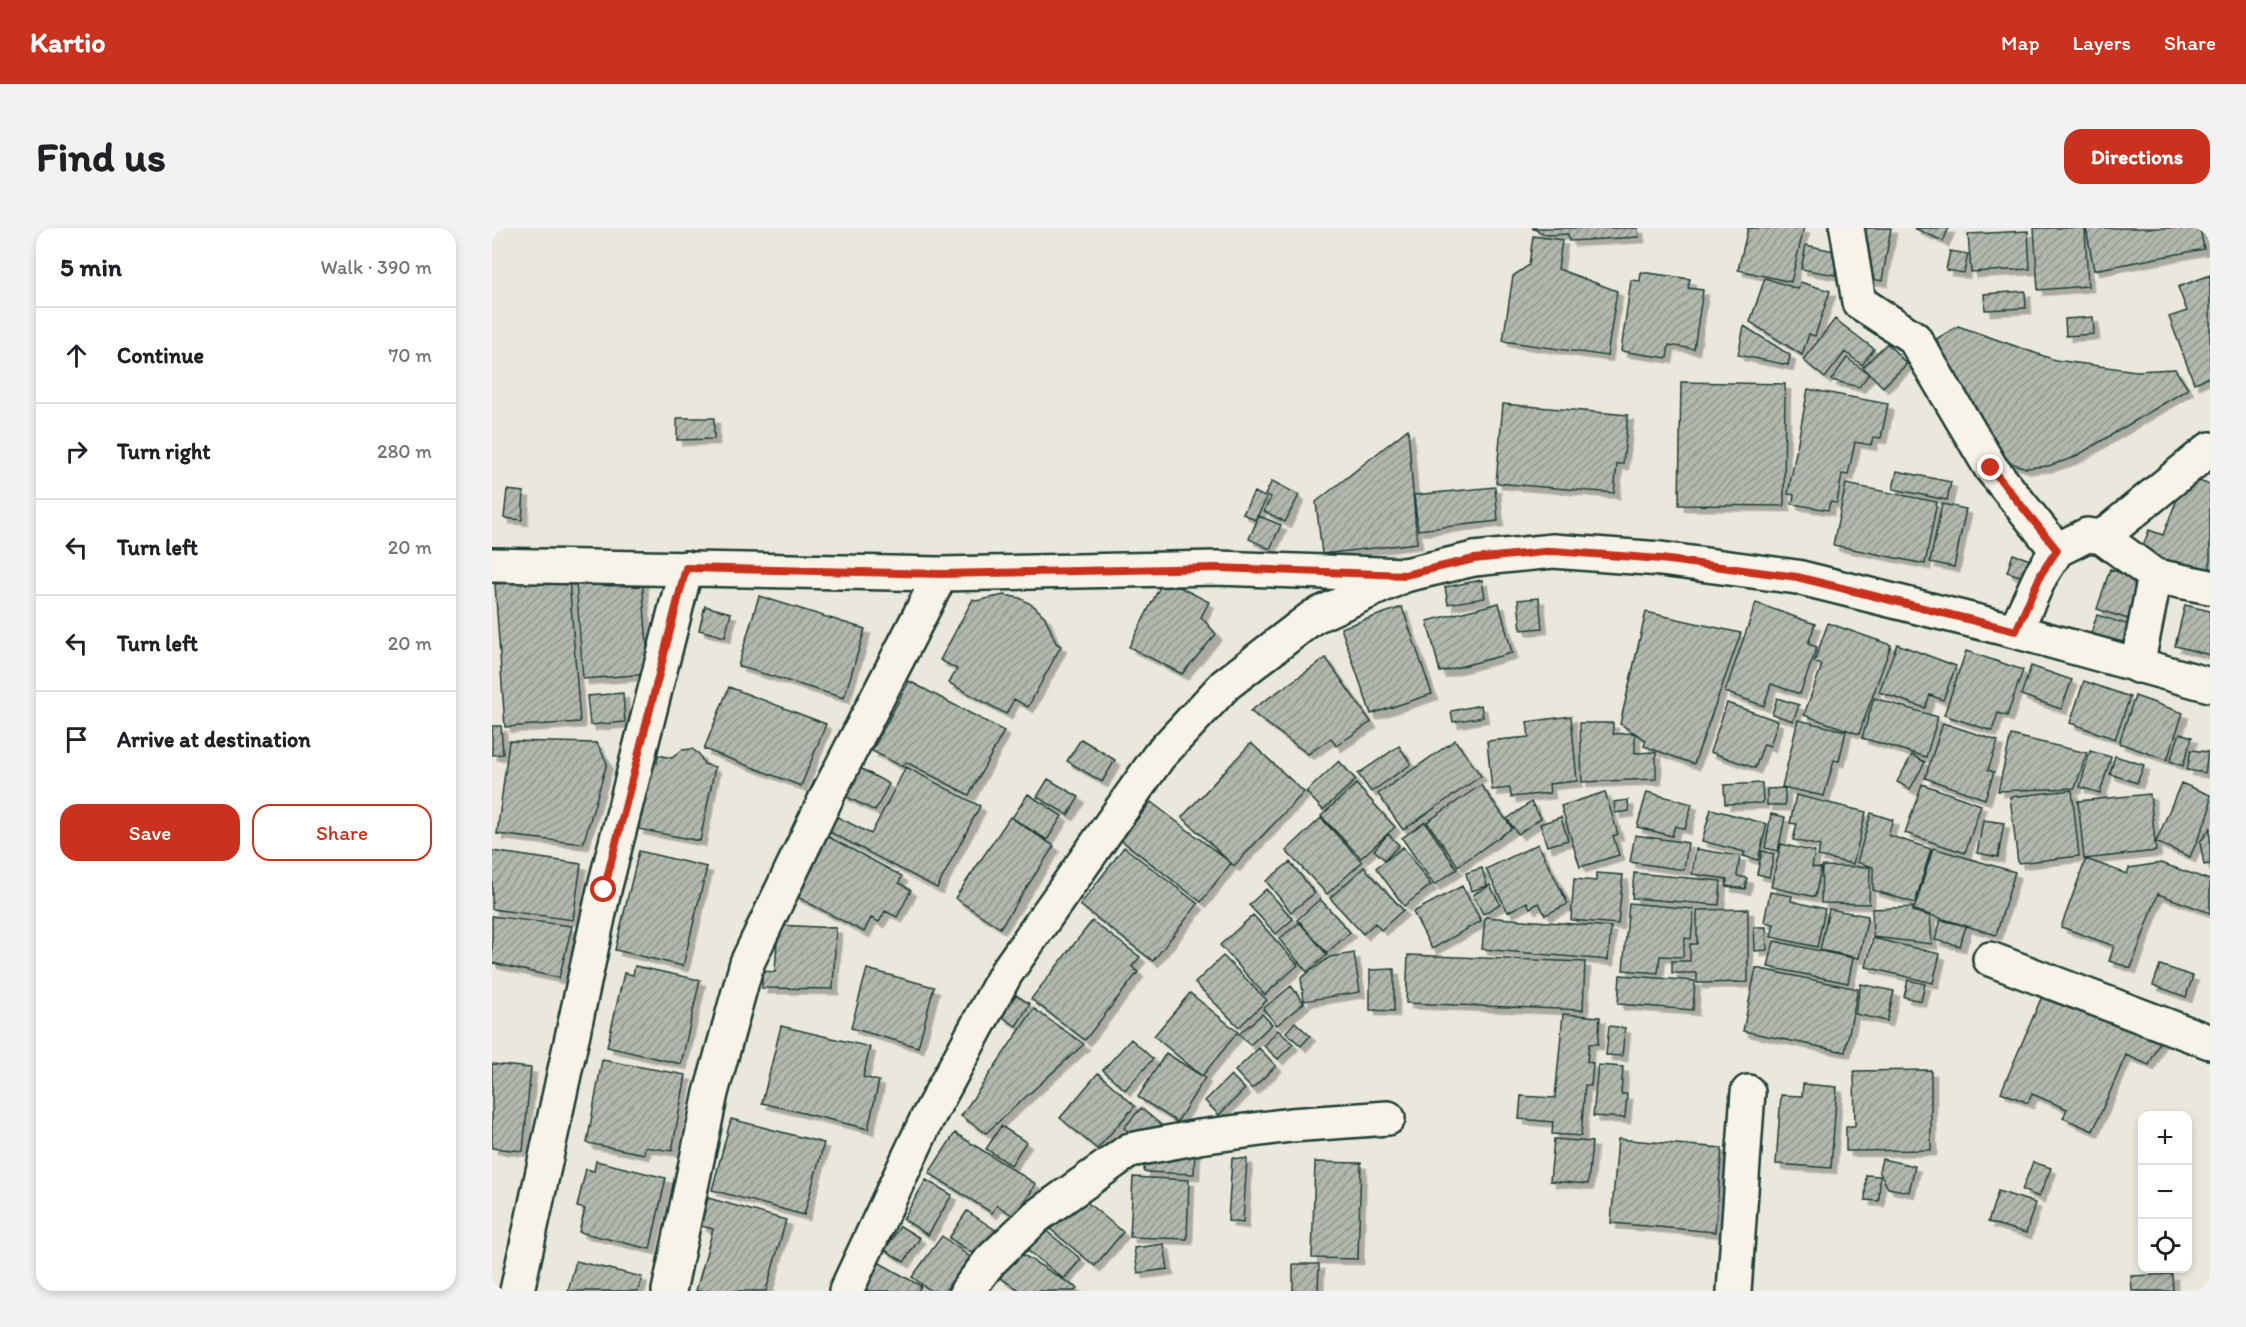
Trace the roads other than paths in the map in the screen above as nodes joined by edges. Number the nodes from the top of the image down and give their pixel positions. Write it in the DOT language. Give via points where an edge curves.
graph roads {
  1 [pos="1847,228"];
  2 [pos="2210,449"];
  3 [pos="2102,537"];
  4 [pos="2057,550"];
  5 [pos="492,565"];
  6 [pos="686,568"];
  7 [pos="941,574"];
  8 [pos="1405,575"];
  9 [pos="2154,576"];
  10 [pos="2210,586"];
  11 [pos="2016,631"];
  12 [pos="2137,666"];
  13 [pos="2210,685"];
  14 [pos="1990,959"];
  15 [pos="2210,1042"];
  16 [pos="1748,1092"];
  17 [pos="1388,1118"];
  18 [pos="517,1291"];
  19 [pos="669,1291"];
  20 [pos="846,1291"];
  21 [pos="967,1291"];
  22 [pos="1734,1291"];
  1 -- 4 [label="street" via="1859,302 1914,338 1991,468"];
  2 -- 3 [label="street"];
  3 -- 4 [label="street" via="2087,535"];
  3 -- 9 [label="street"];
  4 -- 11 [label="street" via="2041,574"];
  5 -- 6 [label="street"];
  6 -- 7 [label="street"];
  6 -- 18 [label="street" via="604,890"];
  7 -- 8 [label="street" via="1217,568"];
  7 -- 19 [label="street" via="747,963 711,1093"];
  8 -- 11 [label="street" via="1474,559 1553,551 1661,559 1797,577"];
  8 -- 20 [label="street" via="1313,617 1225,685 1159,756 1006,974 926,1121"];
  9 -- 10 [label="street"];
  9 -- 12 [label="street"];
  11 -- 12 [label="street"];
  12 -- 13 [label="street"];
  14 -- 15 [label="street"];
  16 -- 22 [label="street"];
  17 -- 21 [label="street" via="1291,1125 1130,1150 1037,1216 990,1261"];
}
